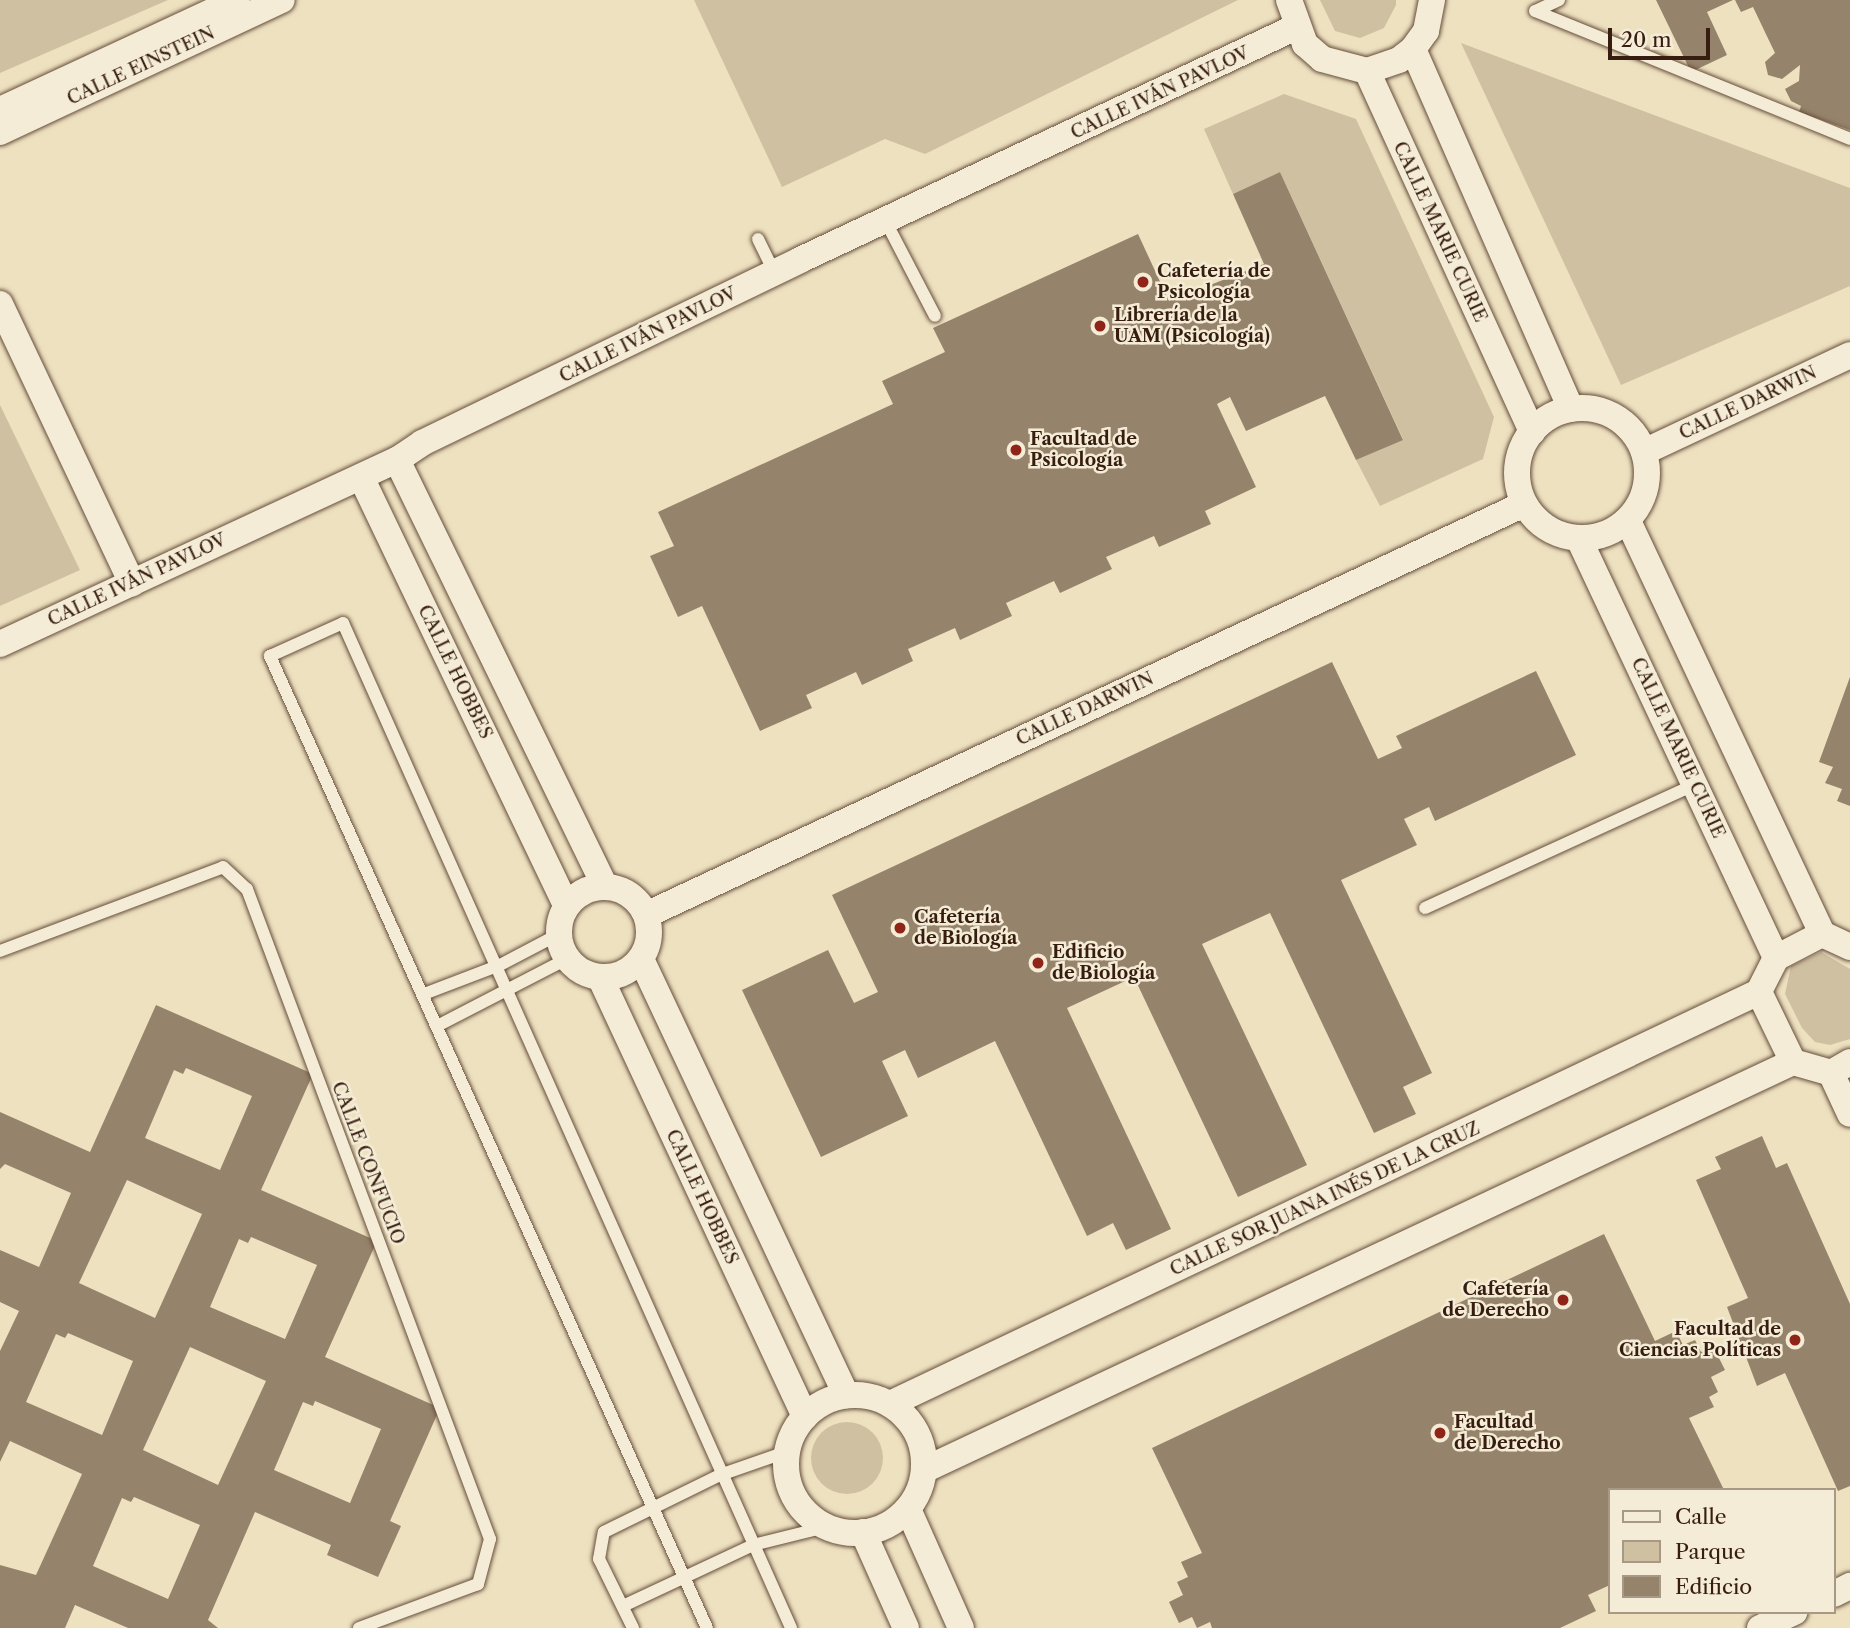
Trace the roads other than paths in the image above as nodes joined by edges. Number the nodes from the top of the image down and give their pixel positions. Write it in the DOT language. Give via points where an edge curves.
graph roads {
  1 [pos="236,0"];
  2 [pos="282,0"];
  3 [pos="1289,0"];
  4 [pos="1432,0"];
  5 [pos="1559,0"];
  6 [pos="1296,27"];
  7 [pos="1413,49"];
  8 [pos="1367,71"];
  9 [pos="0,110"];
  10 [pos="0,132"];
  11 [pos="1850,139"];
  12 [pos="885,220"];
  13 [pos="758,239"];
  14 [pos="776,274"];
  15 [pos="0,304"];
  16 [pos="935,316"];
  17 [pos="1850,355"];
  18 [pos="1571,409"];
  19 [pos="1532,432"];
  20 [pos="1646,452"];
  21 [pos="397,460"];
  22 [pos="361,477"];
  23 [pos="1524,505"];
  24 [pos="1628,521"];
  25 [pos="1579,539"];
  26 [pos="132,583"];
  27 [pos="0,644"];
  28 [pos="1696,784"];
  29 [pos="605,887"];
  30 [pos="567,905"];
  31 [pos="1425,908"];
  32 [pos="646,915"];
  33 [pos="1822,934"];
  34 [pos="1850,945"];
  35 [pos="563,946"];
  36 [pos="0,951"];
  37 [pos="641,958"];
  38 [pos="1776,958"];
  39 [pos="500,965"];
  40 [pos="600,977"];
  41 [pos="511,991"];
  42 [pos="1759,992"];
  43 [pos="424,993"];
  44 [pos="439,1025"];
  45 [pos="1793,1062"];
  46 [pos="1840,1068"];
  47 [pos="1850,1114"];
  48 [pos="846,1395"];
  49 [pos="890,1404"];
  50 [pos="805,1416"];
  51 [pos="786,1452"];
  52 [pos="924,1470"];
  53 [pos="720,1475"];
  54 [pos="652,1508"];
  55 [pos="908,1508"];
  56 [pos="826,1527"];
  57 [pos="863,1532"];
  58 [pos="753,1545"];
  59 [pos="684,1577"];
  60 [pos="623,1605"];
  61 [pos="1790,1614"];
  62 [pos="359,1628"];
  63 [pos="633,1628"];
  64 [pos="707,1628"];
  65 [pos="791,1628"];
  66 [pos="906,1628"];
  67 [pos="961,1628"];
  68 [pos="1760,1628"];
  1 -- 9 [label="street, CALLE EINSTEIN"];
  2 -- 10 [label="street, CALLE EINSTEIN"];
  3 -- 6 [label="street"];
  4 -- 7 [label="street" via="1426,31"];
  5 -- 11 [label="lane" via="1535,11"];
  6 -- 8 [label="street" via="1322,60"];
  6 -- 12 [label="street, CALLE IVÁN PAVLOV"];
  7 -- 8 [label="street" via="1399,60"];
  7 -- 18 [label="street"];
  8 -- 19 [label="street, CALLE MARIE CURIE"];
  12 -- 14 [label="street, CALLE IVÁN PAVLOV"];
  12 -- 16 [label="lane"];
  13 -- 14 [label="lane"];
  14 -- 21 [label="street, CALLE IVÁN PAVLOV" via="422,443"];
  15 -- 26 [label="street"];
  17 -- 20 [label="street, CALLE DARWIN"];
  18 -- 19 [label="street"];
  18 -- 20 [label="street" via="1606,412 1621,421"];
  19 -- 23 [label="street" via="1517,467"];
  20 -- 24 [label="street" via="1646,486"];
  21 -- 22 [label="street, CALLE IVÁN PAVLOV"];
  21 -- 29 [label="street"];
  22 -- 26 [label="street, CALLE IVÁN PAVLOV"];
  22 -- 30 [label="street, CALLE HOBBES"];
  23 -- 25 [label="street" via="1557,534"];
  23 -- 32 [label="street, CALLE DARWIN"];
  24 -- 25 [label="street" via="1613,531"];
  24 -- 33 [label="street"];
  25 -- 28 [label="street, CALLE MARIE CURIE"];
  26 -- 27 [label="street, CALLE IVÁN PAVLOV"];
  28 -- 31 [label="lane"];
  28 -- 38 [label="street, CALLE MARIE CURIE"];
  29 -- 30 [label="street" via="578,895"];
  29 -- 32 [label="street" via="630,895"];
  30 -- 35 [label="street"];
  32 -- 37 [label="street" via="648,945"];
  33 -- 34 [label="street"];
  33 -- 38 [label="street"];
  35 -- 39 [label="lane"];
  35 -- 40 [label="street"];
  35 -- 41 [label="lane"];
  36 -- 62 [label="lane, CALLE CONFUCIO" via="223,867 247,889 490,1539 478,1584"];
  37 -- 40 [label="street" via="630,970"];
  37 -- 48 [label="street"];
  38 -- 42 [label="street"];
  39 -- 41 [label="lane"];
  39 -- 43 [label="lane"];
  39 -- 43 [label="lane" via="344,624 270,656"];
  40 -- 50 [label="street, CALLE HOBBES"];
  41 -- 44 [label="lane"];
  41 -- 53 [label="lane"];
  42 -- 45 [label="street"];
  42 -- 49 [label="street, CALLE SOR JUANA INÉS DE LA CRUZ"];
  43 -- 44 [label="lane"];
  44 -- 54 [label="lane"];
  45 -- 46 [label="street"];
  45 -- 52 [label="street"];
  46 -- 47 [label="street"];
  48 -- 49 [label="street"];
  48 -- 50 [label="street"];
  49 -- 52 [label="street" via="917,1432"];
  50 -- 51 [label="street"];
  51 -- 53 [label="lane"];
  51 -- 56 [label="street" via="786,1472 795,1498"];
  52 -- 55 [label="street"];
  53 -- 54 [label="lane"];
  53 -- 58 [label="lane"];
  54 -- 59 [label="lane"];
  54 -- 60 [label="lane" via="604,1532 599,1559"];
  55 -- 57 [label="street" via="896,1520"];
  55 -- 67 [label="street"];
  56 -- 57 [label="street"];
  56 -- 58 [label="lane"];
  57 -- 66 [label="street"];
  58 -- 59 [label="lane"];
  58 -- 65 [label="lane"];
  59 -- 60 [label="lane"];
  59 -- 64 [label="lane"];
  60 -- 63 [label="lane"];
  61 -- 68 [label="street"];
}
